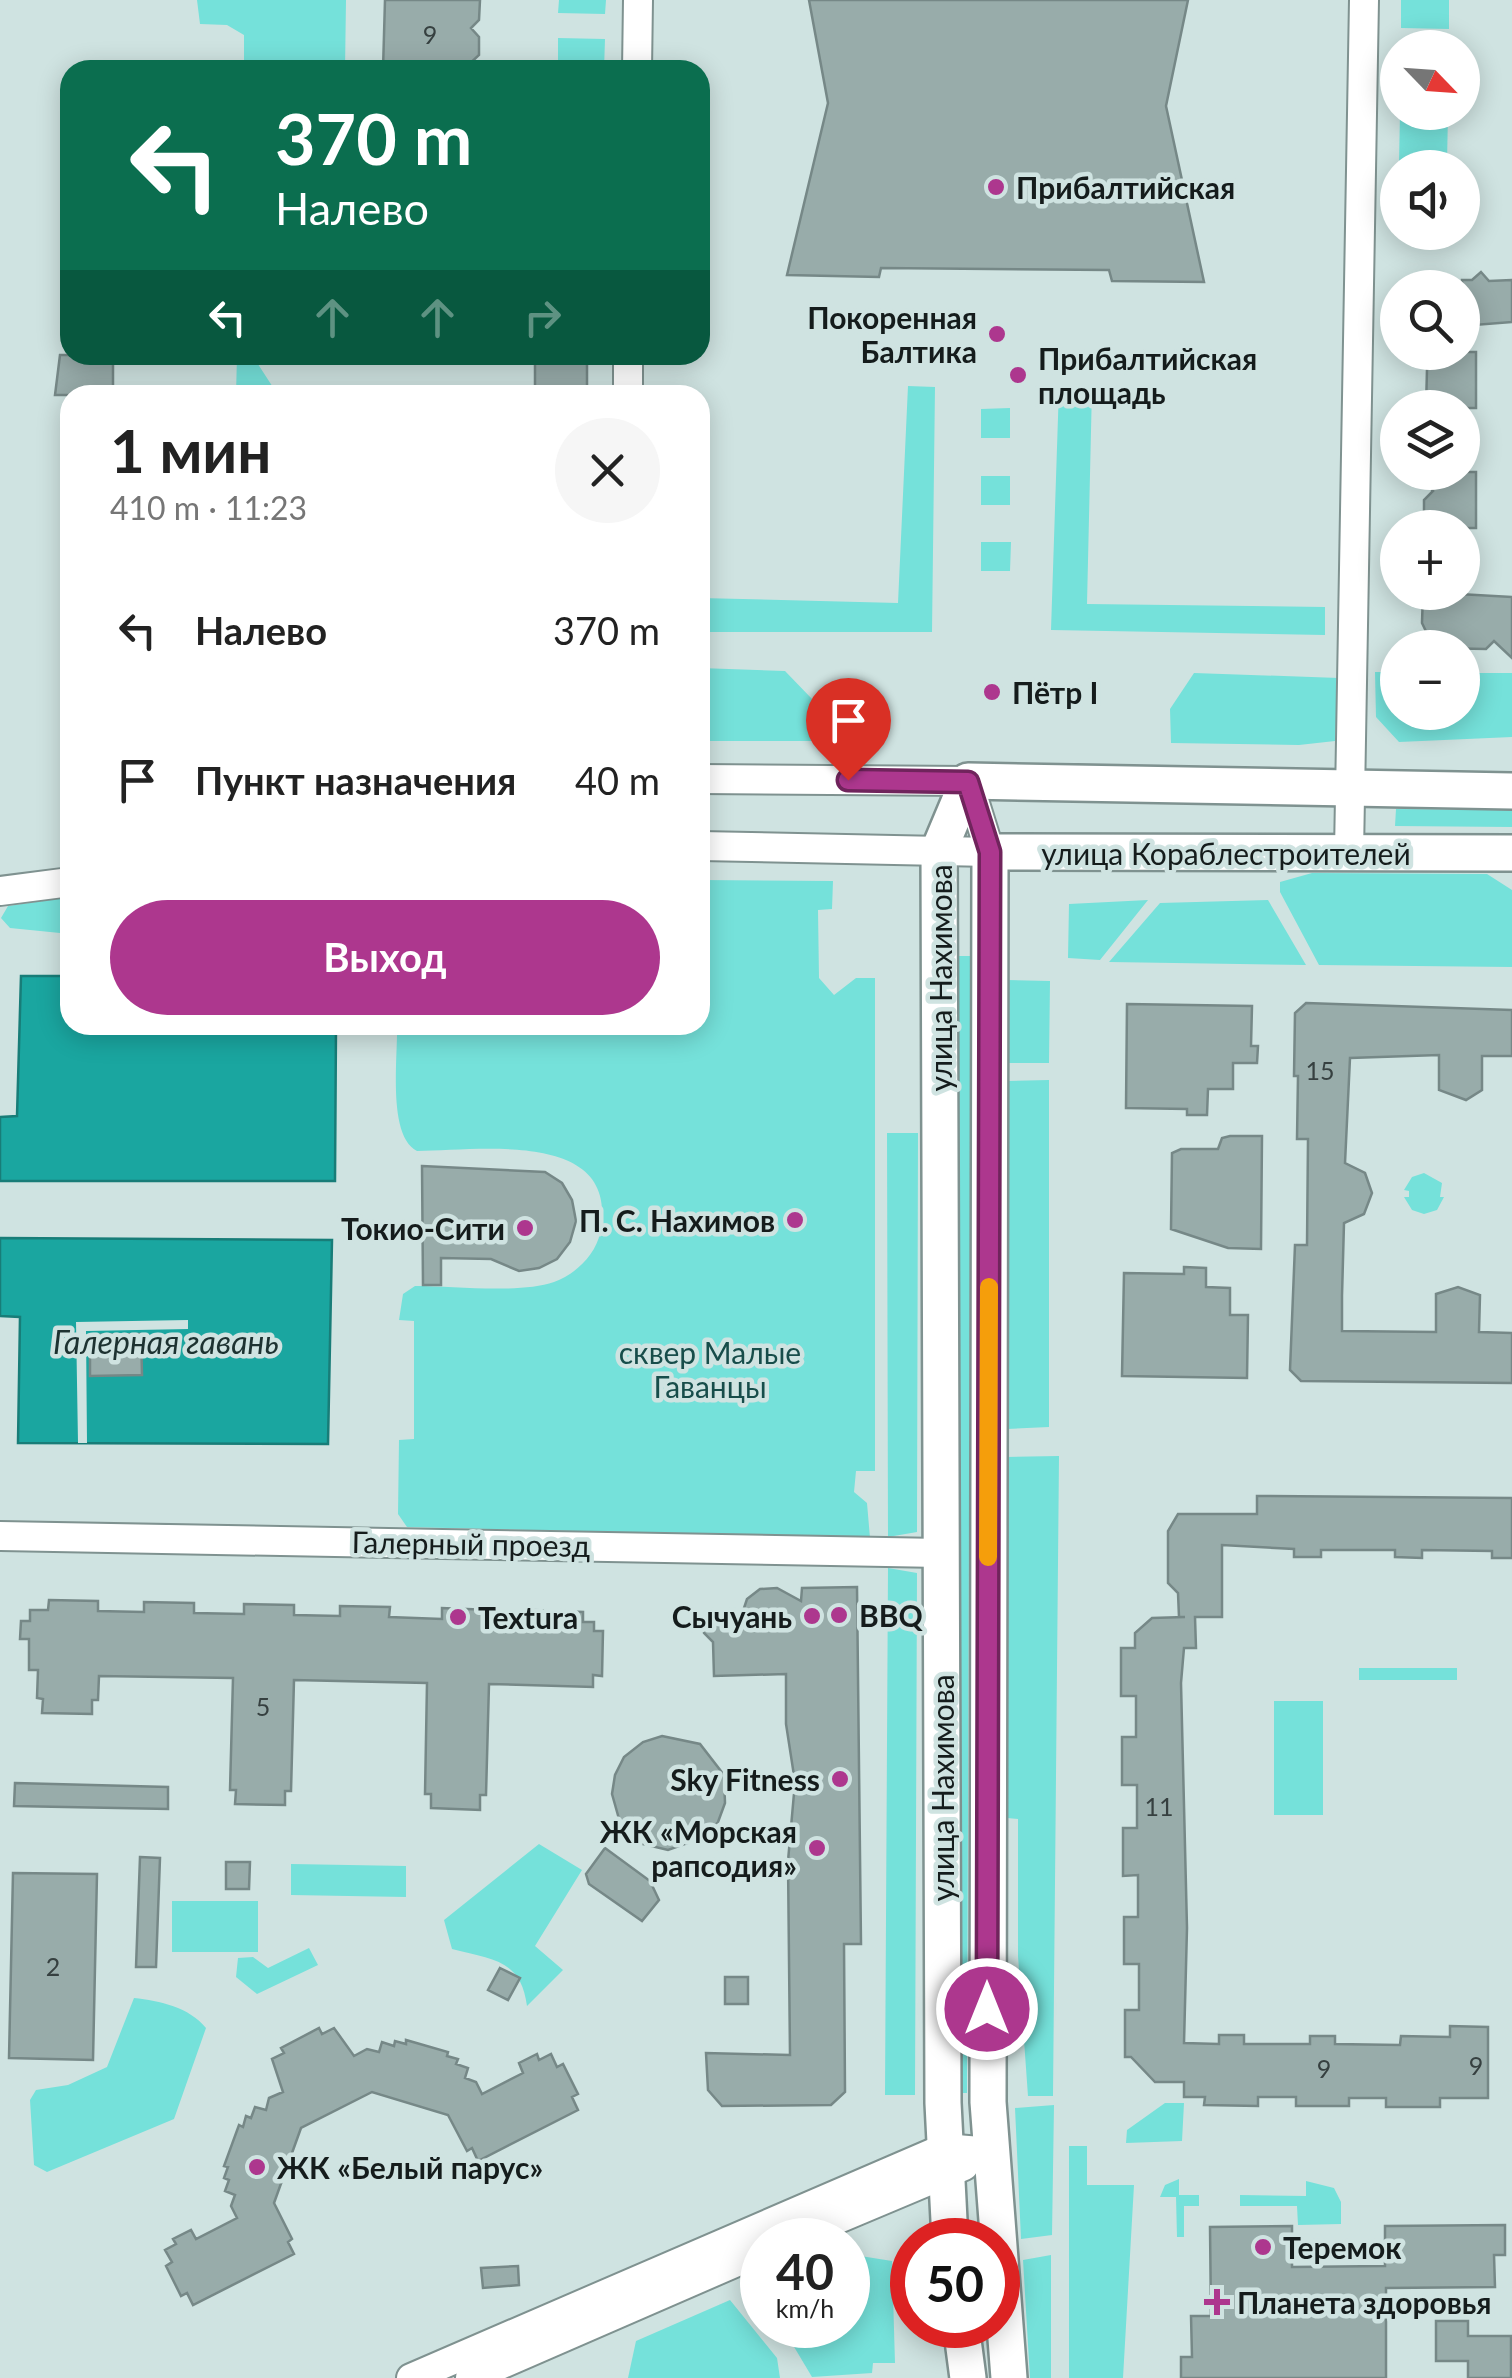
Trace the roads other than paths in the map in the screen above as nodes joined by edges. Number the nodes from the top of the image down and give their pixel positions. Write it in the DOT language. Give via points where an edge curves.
graph roads {
  1 [pos="638,0"];
  2 [pos="1364,0"];
  3 [pos="637,60"];
  4 [pos="710,778"];
  5 [pos="968,782"];
  6 [pos="1505,787"];
  7 [pos="1350,788"];
  8 [pos="710,846"];
  9 [pos="939,850"];
  10 [pos="990,852"];
  11 [pos="1348,852"];
  12 [pos="1503,858"];
  13 [pos="60,883"];
  14 [pos="0,891"];
  15 [pos="0,1536"];
  16 [pos="941,1553"];
  17 [pos="992,2152"];
  18 [pos="945,2161"];
  19 [pos="832,2218"];
  20 [pos="949,2218"];
  21 [pos="740,2261"];
  22 [pos="963,2348"];
  23 [pos="410,2378"];
  24 [pos="470,2378"];
  25 [pos="968,2378"];
  26 [pos="1010,2378"];
  1 -- 3 [label="street"];
  2 -- 7 [label="street"];
  4 -- 5 [label="street"];
  5 -- 7 [label="main road"];
  5 -- 9 [label="main road, улица Нахимова"];
  5 -- 10 [label="street, улица Нахимова"];
  6 -- 7 [label="main road"];
  7 -- 11 [label="street"];
  8 -- 9 [label="street, улица Кораблестроителей"];
  9 -- 10 [label="street, улица Кораблестроителей"];
  9 -- 16 [label="main road, улица Нахимова"];
  10 -- 11 [label="main road, улица Кораблестроителей"];
  10 -- 17 [label="main road, улица Нахимова"];
  11 -- 12 [label="main road, улица Кораблестроителей"];
  13 -- 14 [label="street"];
  15 -- 16 [label="street, Галерный проезд"];
  16 -- 18 [label="main road, улица Нахимова"];
  17 -- 18 [label="street"];
  17 -- 26 [label="main road, улица Нахимова"];
  18 -- 19 [label="street"];
  18 -- 20 [label="main road, улица Нахимова"];
  18 -- 23 [label="street"];
  21 -- 24 [label="street"];
  22 -- 25 [label="main road"];
}
